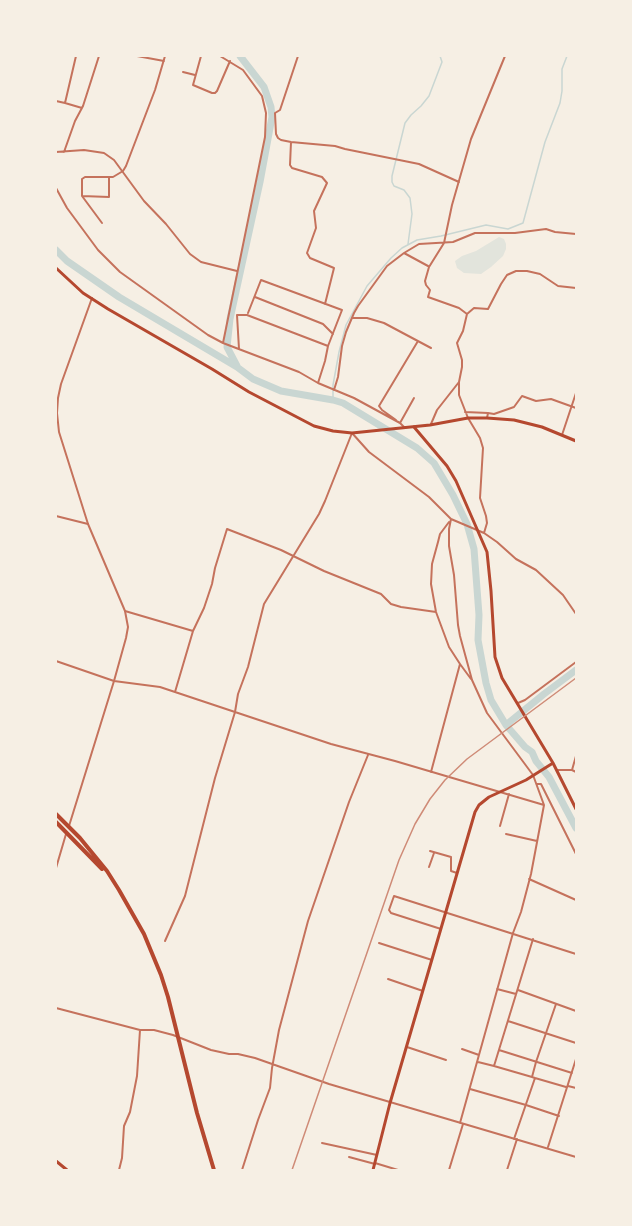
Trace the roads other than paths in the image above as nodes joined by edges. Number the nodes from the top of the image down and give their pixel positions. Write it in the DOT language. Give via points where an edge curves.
graph roads {
  1 [pos="76,56"];
  2 [pos="99,56"];
  3 [pos="137,56"];
  4 [pos="165,56"];
  5 [pos="201,56"];
  6 [pos="220,56"];
  7 [pos="297,56"];
  8 [pos="505,56"];
  9 [pos="164,61"];
  10 [pos="230,61"];
  11 [pos="183,72"];
  12 [pos="195,75"];
  13 [pos="56,101"];
  14 [pos="65,103"];
  15 [pos="82,108"];
  16 [pos="268,112"];
  17 [pos="275,113"];
  18 [pos="291,142"];
  19 [pos="56,152"];
  20 [pos="64,152"];
  21 [pos="123,171"];
  22 [pos="109,178"];
  23 [pos="459,183"];
  24 [pos="56,188"];
  25 [pos="82,196"];
  26 [pos="102,223"];
  27 [pos="576,234"];
  28 [pos="444,243"];
  29 [pos="404,253"];
  30 [pos="429,267"];
  31 [pos="56,268"];
  32 [pos="237,271"];
  33 [pos="576,288"];
  34 [pos="254,297"];
  35 [pos="92,298"];
  36 [pos="325,304"];
  37 [pos="467,314"];
  38 [pos="247,315"];
  39 [pos="352,318"];
  40 [pos="333,334"];
  41 [pos="418,341"];
  42 [pos="222,343"];
  43 [pos="328,346"];
  44 [pos="237,348"];
  45 [pos="430,348"];
  46 [pos="56,382"];
  47 [pos="459,382"];
  48 [pos="318,383"];
  49 [pos="61,384"];
  50 [pos="334,391"];
  51 [pos="576,393"];
  52 [pos="414,398"];
  53 [pos="572,405"];
  54 [pos="576,408"];
  55 [pos="465,412"];
  56 [pos="487,416"];
  57 [pos="468,418"];
  58 [pos="400,425"];
  59 [pos="430,425"];
  60 [pos="414,426"];
  61 [pos="352,433"];
  62 [pos="562,435"];
  63 [pos="576,441"];
  64 [pos="56,516"];
  65 [pos="451,519"];
  66 [pos="88,524"];
  67 [pos="475,530"];
  68 [pos="484,533"];
  69 [pos="293,556"];
  70 [pos="125,611"];
  71 [pos="436,612"];
  72 [pos="576,614"];
  73 [pos="193,631"];
  74 [pos="56,661"];
  75 [pos="576,662"];
  76 [pos="460,664"];
  77 [pos="472,680"];
  78 [pos="114,681"];
  79 [pos="175,692"];
  80 [pos="518,705"];
  81 [pos="236,712"];
  82 [pos="368,755"];
  83 [pos="576,756"];
  84 [pos="552,764"];
  85 [pos="557,770"];
  86 [pos="572,770"];
  87 [pos="431,772"];
  88 [pos="576,772"];
  89 [pos="534,775"];
  90 [pos="537,784"];
  91 [pos="501,792"];
  92 [pos="509,794"];
  93 [pos="544,805"];
  94 [pos="576,809"];
  95 [pos="56,814"];
  96 [pos="56,822"];
  97 [pos="500,826"];
  98 [pos="506,834"];
  99 [pos="537,841"];
  100 [pos="576,854"];
  101 [pos="429,867"];
  102 [pos="56,868"];
  103 [pos="457,873"];
  104 [pos="529,879"];
  105 [pos="119,891"];
  106 [pos="576,900"];
  107 [pos="445,913"];
  108 [pos="441,928"];
  109 [pos="513,933"];
  110 [pos="533,939"];
  111 [pos="165,941"];
  112 [pos="379,943"];
  113 [pos="576,954"];
  114 [pos="432,960"];
  115 [pos="388,979"];
  116 [pos="497,989"];
  117 [pos="518,990"];
  118 [pos="423,991"];
  119 [pos="516,994"];
  120 [pos="556,1004"];
  121 [pos="56,1007"];
  122 [pos="576,1011"];
  123 [pos="508,1021"];
  124 [pos="140,1030"];
  125 [pos="546,1034"];
  126 [pos="576,1043"];
  127 [pos="407,1047"];
  128 [pos="462,1049"];
  129 [pos="499,1050"];
  130 [pos="479,1054"];
  131 [pos="576,1059"];
  132 [pos="446,1060"];
  133 [pos="478,1062"];
  134 [pos="536,1062"];
  135 [pos="273,1064"];
  136 [pos="494,1066"];
  137 [pos="572,1073"];
  138 [pos="533,1077"];
  139 [pos="568,1086"];
  140 [pos="576,1088"];
  141 [pos="470,1089"];
  142 [pos="390,1103"];
  143 [pos="526,1105"];
  144 [pos="559,1116"];
  145 [pos="461,1124"];
  146 [pos="516,1139"];
  147 [pos="322,1143"];
  148 [pos="548,1147"];
  149 [pos="377,1155"];
  150 [pos="576,1157"];
  151 [pos="349,1158"];
  152 [pos="56,1161"];
  153 [pos="375,1164"];
  154 [pos="67,1170"];
  155 [pos="118,1170"];
  156 [pos="214,1170"];
  157 [pos="242,1170"];
  158 [pos="373,1170"];
  159 [pos="396,1170"];
  160 [pos="449,1170"];
  161 [pos="507,1170"];
  1 -- 14 [label="street"];
  2 -- 15 [label="street"];
  3 -- 9 [label="street"];
  4 -- 9 [label="street"];
  5 -- 12 [label="street"];
  6 -- 10 [label="street"];
  7 -- 17 [label="street" via="280,111"];
  8 -- 23 [label="street" via="471,139"];
  9 -- 21 [label="street"];
  10 -- 12 [label="street" via="215,93 193,85"];
  10 -- 16 [label="street" via="256,86"];
  11 -- 12 [label="street"];
  13 -- 14 [label="street"];
  14 -- 15 [label="street"];
  15 -- 20 [label="street"];
  16 -- 17 [label="street"];
  16 -- 32 [label="street"];
  17 -- 18 [label="street" via="278,138"];
  18 -- 23 [label="street" via="335,146 419,164"];
  18 -- 36 [label="street" via="292,168 322,177 327,183 314,211 316,228 307,253 310,258 334,267"];
  19 -- 20 [label="street"];
  20 -- 21 [label="street" via="104,153"];
  21 -- 22 [label="street"];
  21 -- 32 [label="street" via="190,254 201,262"];
  22 -- 25 [label="street" via="85,177"];
  22 -- 25 [label="street" via="109,197"];
  23 -- 28 [label="street"];
  24 -- 42 [label="street" via="98,250 120,272"];
  25 -- 26 [label="street"];
  27 -- 28 [label="street" via="546,229 475,233"];
  28 -- 29 [label="street" via="419,244"];
  28 -- 30 [label="street"];
  29 -- 30 [label="street"];
  29 -- 39 [label="street" via="387,266"];
  30 -- 37 [label="street" via="425,281 430,290 428,297"];
  31 -- 35 [label="main road"];
  32 -- 42 [label="street"];
  33 -- 37 [label="street" via="558,286 540,274 516,271 501,284 488,309 474,308"];
  34 -- 36 [label="street" via="261,280"];
  34 -- 38 [label="street"];
  34 -- 40 [label="street" via="323,324"];
  35 -- 49 [label="street"];
  35 -- 61 [label="main road" via="294,417 333,432"];
  36 -- 40 [label="street" via="342,310"];
  37 -- 47 [label="street" via="457,343 462,360"];
  38 -- 43 [label="street"];
  38 -- 44 [label="street" via="237,315"];
  39 -- 41 [label="street" via="377,320"];
  39 -- 50 [label="street" via="342,346"];
  40 -- 43 [label="street"];
  41 -- 45 [label="street"];
  41 -- 58 [label="street" via="379,406"];
  42 -- 44 [label="street"];
  43 -- 48 [label="street"];
  44 -- 48 [label="street"];
  46 -- 49 [label="street"];
  47 -- 55 [label="street"];
  47 -- 59 [label="street"];
  48 -- 50 [label="street"];
  49 -- 66 [label="street" via="59,432"];
  50 -- 58 [label="street"];
  51 -- 53 [label="street"];
  52 -- 58 [label="street"];
  53 -- 54 [label="street"];
  53 -- 56 [label="street" via="522,396 514,407"];
  53 -- 62 [label="street"];
  55 -- 56 [label="street"];
  55 -- 57 [label="street"];
  56 -- 57 [label="main road"];
  56 -- 62 [label="main road" via="542,426"];
  57 -- 59 [label="main road"];
  57 -- 68 [label="street" via="483,448 480,498 487,523"];
  58 -- 60 [label="main road"];
  58 -- 61 [label="main road"];
  59 -- 60 [label="main road"];
  60 -- 67 [label="main road" via="451,474"];
  61 -- 65 [label="street" via="369,452 429,497"];
  61 -- 69 [label="street" via="325,501"];
  62 -- 63 [label="main road"];
  64 -- 66 [label="street"];
  65 -- 67 [label="street"];
  65 -- 71 [label="street" via="440,534 432,564"];
  65 -- 77 [label="street" via="449,546 458,625"];
  66 -- 70 [label="street"];
  67 -- 68 [label="street"];
  67 -- 80 [label="main road" via="487,552 495,657"];
  68 -- 72 [label="street" via="536,570 563,595"];
  69 -- 71 [label="street" via="381,594 391,604"];
  69 -- 73 [label="street" via="227,529 212,584"];
  69 -- 81 [label="street" via="264,604"];
  70 -- 73 [label="street"];
  70 -- 78 [label="street" via="128,627"];
  71 -- 76 [label="street"];
  73 -- 79 [label="street"];
  74 -- 78 [label="street"];
  75 -- 80 [label="street"];
  76 -- 77 [label="street"];
  76 -- 87 [label="street"];
  77 -- 89 [label="street" via="487,713"];
  78 -- 79 [label="street"];
  78 -- 102 [label="street"];
  79 -- 81 [label="street"];
  80 -- 84 [label="main road"];
  81 -- 82 [label="street"];
  81 -- 111 [label="street" via="185,896"];
  82 -- 87 [label="street"];
  82 -- 135 [label="street" via="308,921"];
  83 -- 86 [label="street"];
  84 -- 85 [label="main road"];
  84 -- 89 [label="main road"];
  85 -- 86 [label="street"];
  85 -- 94 [label="main road"];
  86 -- 88 [label="street"];
  87 -- 91 [label="street"];
  89 -- 90 [label="street"];
  89 -- 91 [label="main road"];
  90 -- 93 [label="street"];
  90 -- 100 [label="street" via="541,784"];
  91 -- 92 [label="street"];
  91 -- 103 [label="main road" via="477,808"];
  92 -- 93 [label="street"];
  92 -- 97 [label="street"];
  93 -- 99 [label="street"];
  95 -- 105 [label="highway" via="95,856"];
  96 -- 105 [label="highway"];
  98 -- 99 [label="street"];
  99 -- 104 [label="street"];
  101 -- 103 [label="street" via="432,851 451,857 451,871"];
  103 -- 107 [label="main road"];
  104 -- 106 [label="street"];
  104 -- 109 [label="street"];
  105 -- 156 [label="highway" via="144,934 161,975"];
  107 -- 108 [label="main road"];
  107 -- 108 [label="street" via="394,896 389,910"];
  107 -- 109 [label="street"];
  108 -- 114 [label="main road"];
  109 -- 110 [label="street"];
  109 -- 116 [label="street"];
  110 -- 113 [label="street"];
  110 -- 117 [label="street"];
  112 -- 114 [label="street"];
  114 -- 118 [label="main road"];
  115 -- 118 [label="street"];
  116 -- 119 [label="street"];
  116 -- 130 [label="street"];
  117 -- 119 [label="street"];
  117 -- 120 [label="street"];
  118 -- 127 [label="main road"];
  119 -- 123 [label="street"];
  120 -- 122 [label="street"];
  120 -- 125 [label="street"];
  121 -- 124 [label="street"];
  123 -- 125 [label="street"];
  123 -- 129 [label="street"];
  124 -- 135 [label="street" via="154,1030 212,1050"];
  124 -- 155 [label="street" via="137,1076"];
  125 -- 126 [label="street"];
  125 -- 134 [label="street"];
  127 -- 132 [label="street"];
  127 -- 142 [label="main road"];
  128 -- 130 [label="street"];
  129 -- 134 [label="street"];
  129 -- 136 [label="street"];
  130 -- 133 [label="street"];
  131 -- 137 [label="street"];
  133 -- 136 [label="street"];
  133 -- 141 [label="street"];
  134 -- 137 [label="street"];
  134 -- 138 [label="street"];
  135 -- 142 [label="street"];
  135 -- 157 [label="street" via="270,1088"];
  136 -- 138 [label="street"];
  137 -- 139 [label="street"];
  138 -- 139 [label="street"];
  138 -- 143 [label="street"];
  139 -- 140 [label="street"];
  139 -- 144 [label="street"];
  141 -- 143 [label="street"];
  141 -- 145 [label="street"];
  142 -- 145 [label="street"];
  142 -- 149 [label="main road"];
  143 -- 144 [label="street"];
  143 -- 146 [label="street"];
  144 -- 148 [label="street"];
  145 -- 146 [label="street"];
  145 -- 160 [label="street"];
  146 -- 148 [label="street"];
  146 -- 161 [label="street"];
  147 -- 149 [label="street"];
  148 -- 150 [label="street"];
  149 -- 153 [label="main road"];
  151 -- 153 [label="street"];
  152 -- 154 [label="main road"];
  153 -- 158 [label="main road"];
  153 -- 159 [label="street"];
}
